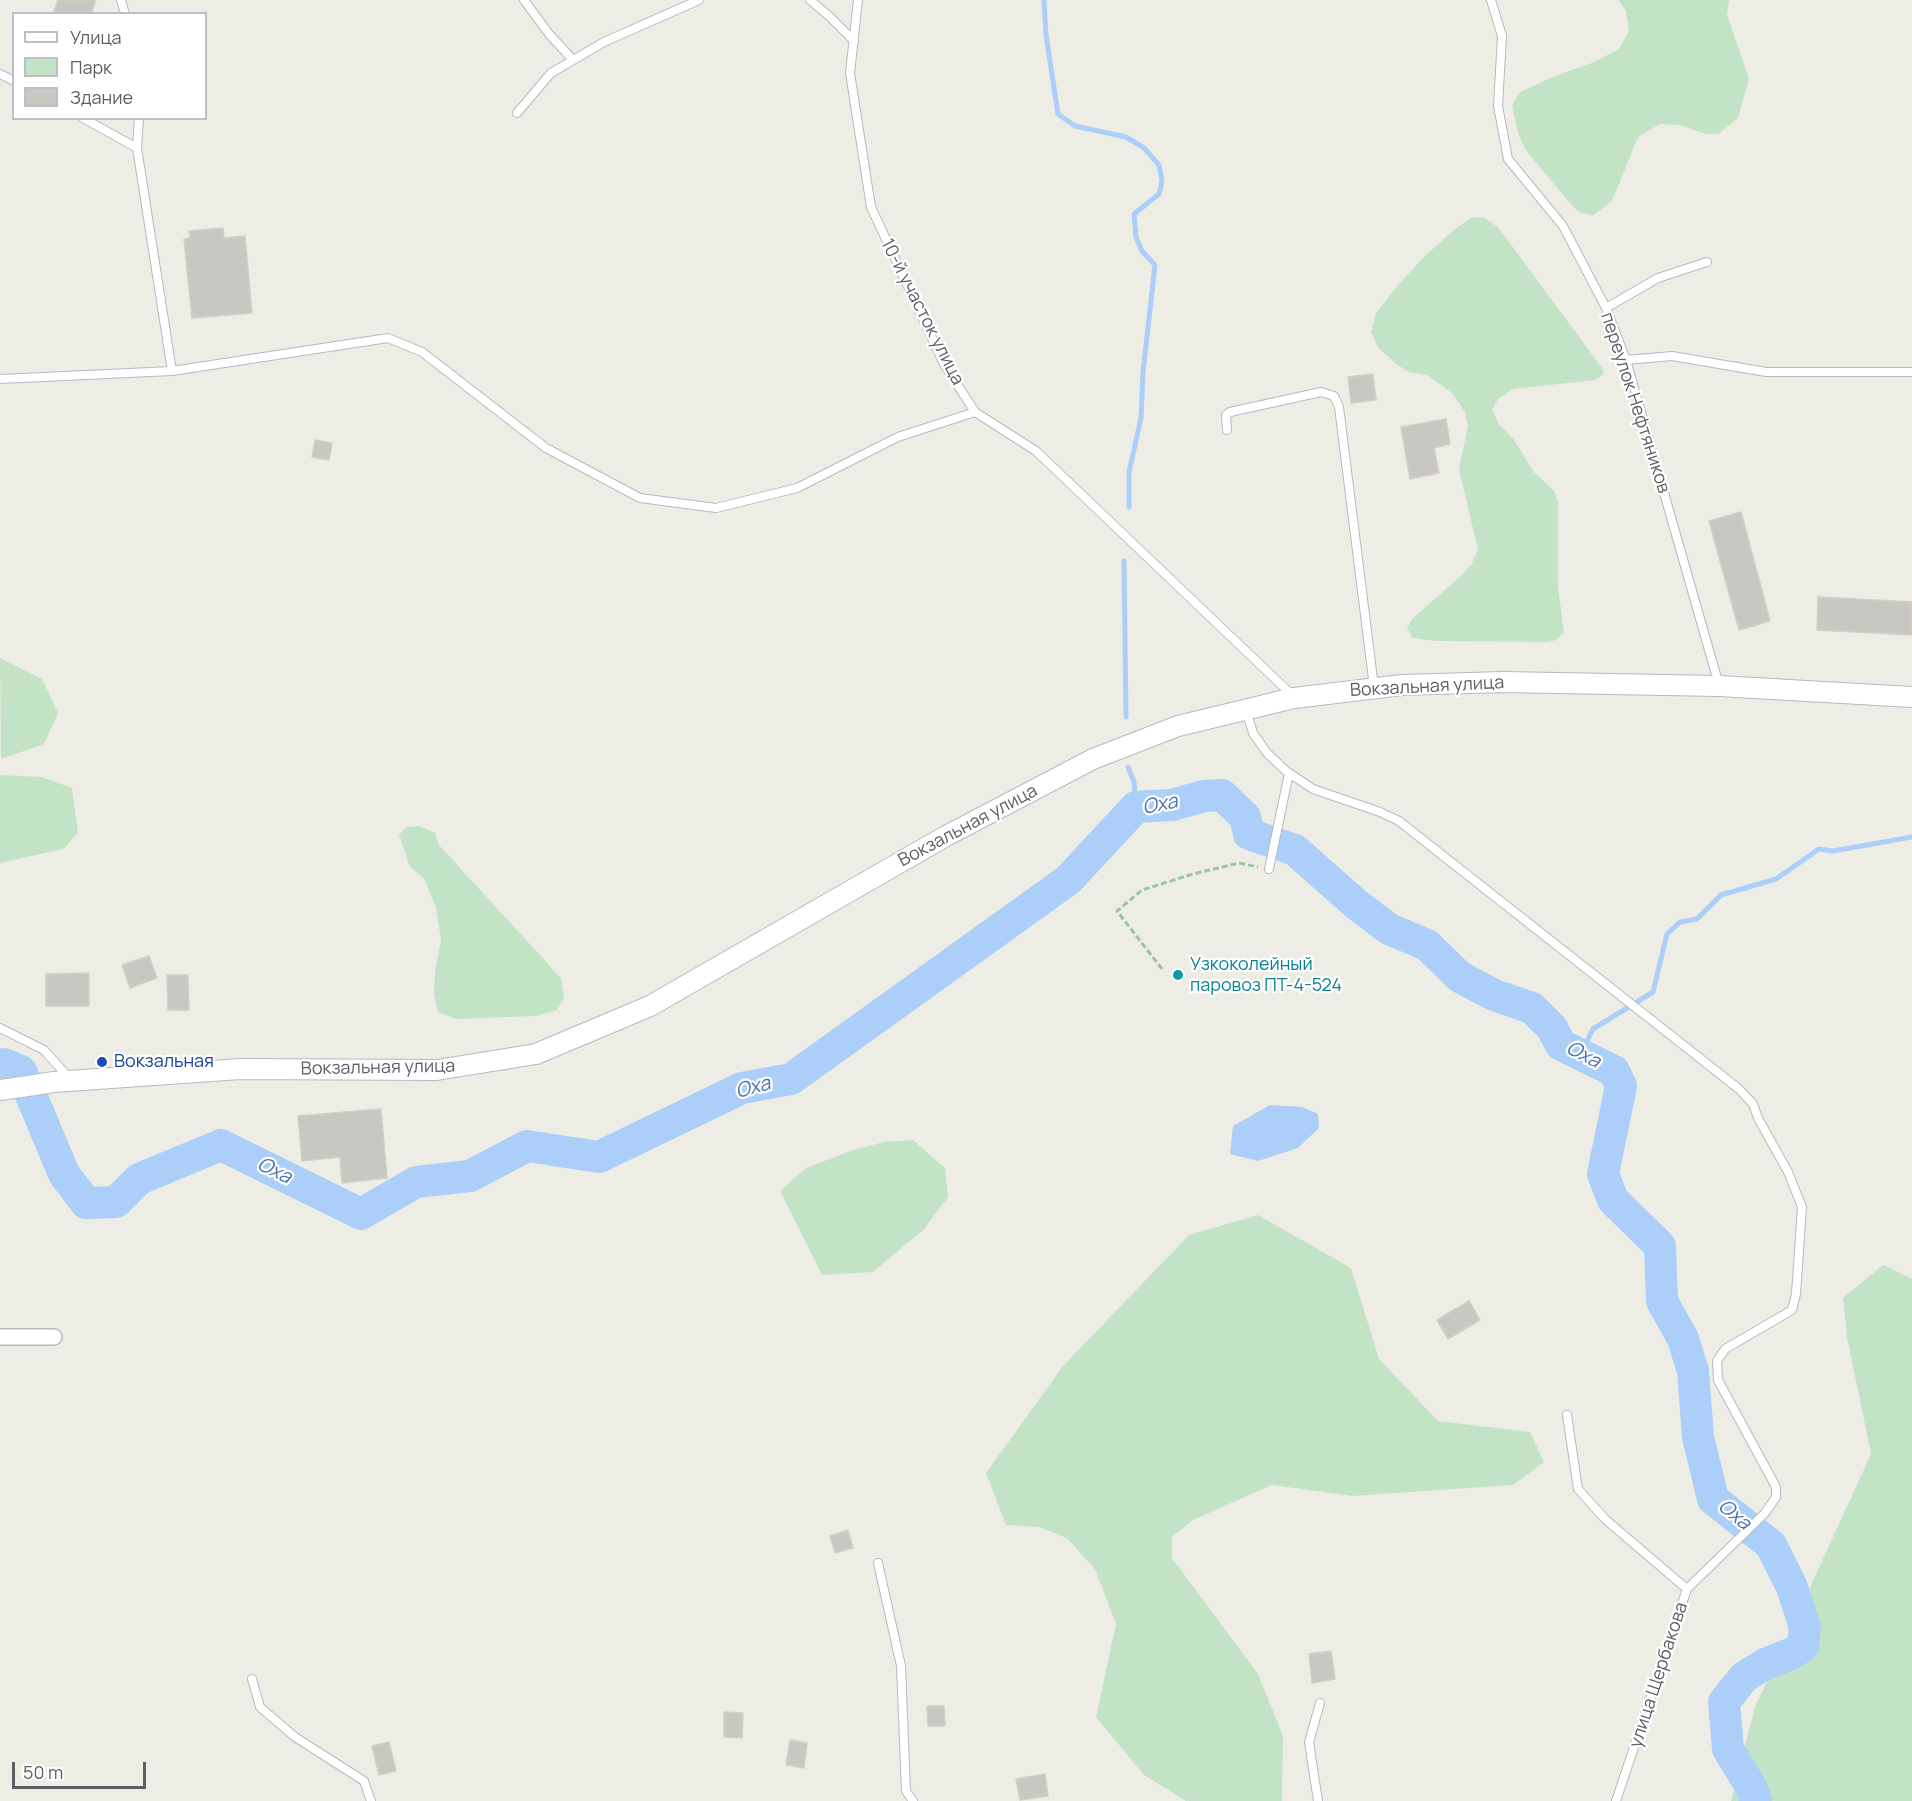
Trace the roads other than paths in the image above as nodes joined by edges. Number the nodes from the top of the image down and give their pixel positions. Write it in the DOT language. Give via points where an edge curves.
graph roads {
  1 [pos="524,0"];
  2 [pos="699,0"];
  3 [pos="810,0"];
  4 [pos="858,0"];
  5 [pos="1491,0"];
  6 [pos="854,41"];
  7 [pos="573,60"];
  8 [pos="517,113"];
  9 [pos="87,120"];
  10 [pos="139,120"];
  11 [pos="137,148"];
  12 [pos="1707,262"];
  13 [pos="1606,308"];
  14 [pos="1626,360"];
  15 [pos="172,371"];
  16 [pos="1912,372"];
  17 [pos="0,379"];
  18 [pos="975,412"];
  19 [pos="1227,430"];
  20 [pos="1719,686"];
  21 [pos="1374,688"];
  22 [pos="1912,697"];
  23 [pos="1294,698"];
  24 [pos="1246,709"];
  25 [pos="1289,773"];
  26 [pos="1269,869"];
  27 [pos="0,1028"];
  28 [pos="63,1082"];
  29 [pos="0,1090"];
  30 [pos="0,1337"];
  31 [pos="54,1337"];
  32 [pos="1567,1415"];
  33 [pos="878,1563"];
  34 [pos="1687,1589"];
  35 [pos="252,1679"];
  36 [pos="1320,1703"];
  37 [pos="370,1801"];
  38 [pos="914,1801"];
  39 [pos="1318,1801"];
  40 [pos="1616,1801"];
  1 -- 7 [label="lane"];
  2 -- 7 [label="lane"];
  3 -- 6 [label="lane"];
  4 -- 6 [label="lane, 10-й участок улица"];
  5 -- 13 [label="lane, переулок Нефтяников" via="1502,36 1498,105 1508,159 1563,226"];
  6 -- 18 [label="lane, 10-й участок улица" via="850,73 871,207 944,364"];
  7 -- 8 [label="lane" via="551,73"];
  9 -- 11 [label="lane"];
  10 -- 11 [label="lane"];
  11 -- 15 [label="lane"];
  12 -- 13 [label="lane" via="1658,278"];
  13 -- 14 [label="lane, переулок Нефтяников"];
  14 -- 16 [label="lane" via="1672,356 1766,372"];
  14 -- 20 [label="lane, переулок Нефтяников"];
  15 -- 17 [label="lane"];
  15 -- 18 [label="lane" via="388,338 422,352 546,448 640,498 716,508 797,488 898,437"];
  18 -- 23 [label="lane, 10-й участок улица" via="1035,451"];
  19 -- 21 [label="lane" via="1226,415 1230,412 1321,392 1334,396 1339,407"];
  20 -- 21 [label="street, Вокзальная улица" via="1503,682"];
  20 -- 22 [label="street, Вокзальная улица"];
  21 -- 23 [label="street, Вокзальная улица"];
  23 -- 24 [label="street, Вокзальная улица"];
  24 -- 25 [label="lane" via="1253,733"];
  24 -- 28 [label="street, Вокзальная улица" via="1178,726 1093,759 946,836 650,1006 536,1054 437,1070 240,1069"];
  25 -- 26 [label="lane"];
  25 -- 34 [label="lane" via="1312,789 1399,821 1739,1089 1753,1104 1788,1172 1802,1207 1792,1310 1725,1349 1717,1361 1718,1380 1776,1487 1776,1497 1765,1513"];
  27 -- 28 [label="lane" via="44,1050"];
  28 -- 29 [label="street, Вокзальная улица"];
  30 -- 31 [label="street"];
  32 -- 34 [label="lane, улица Щербакова" via="1578,1489 1605,1519"];
  33 -- 38 [label="lane" via="900,1666 906,1791"];
  34 -- 40 [label="lane, улица Щербакова"];
  35 -- 37 [label="lane" via="260,1707 295,1737 364,1781"];
  36 -- 39 [label="lane" via="1309,1742"];
}
